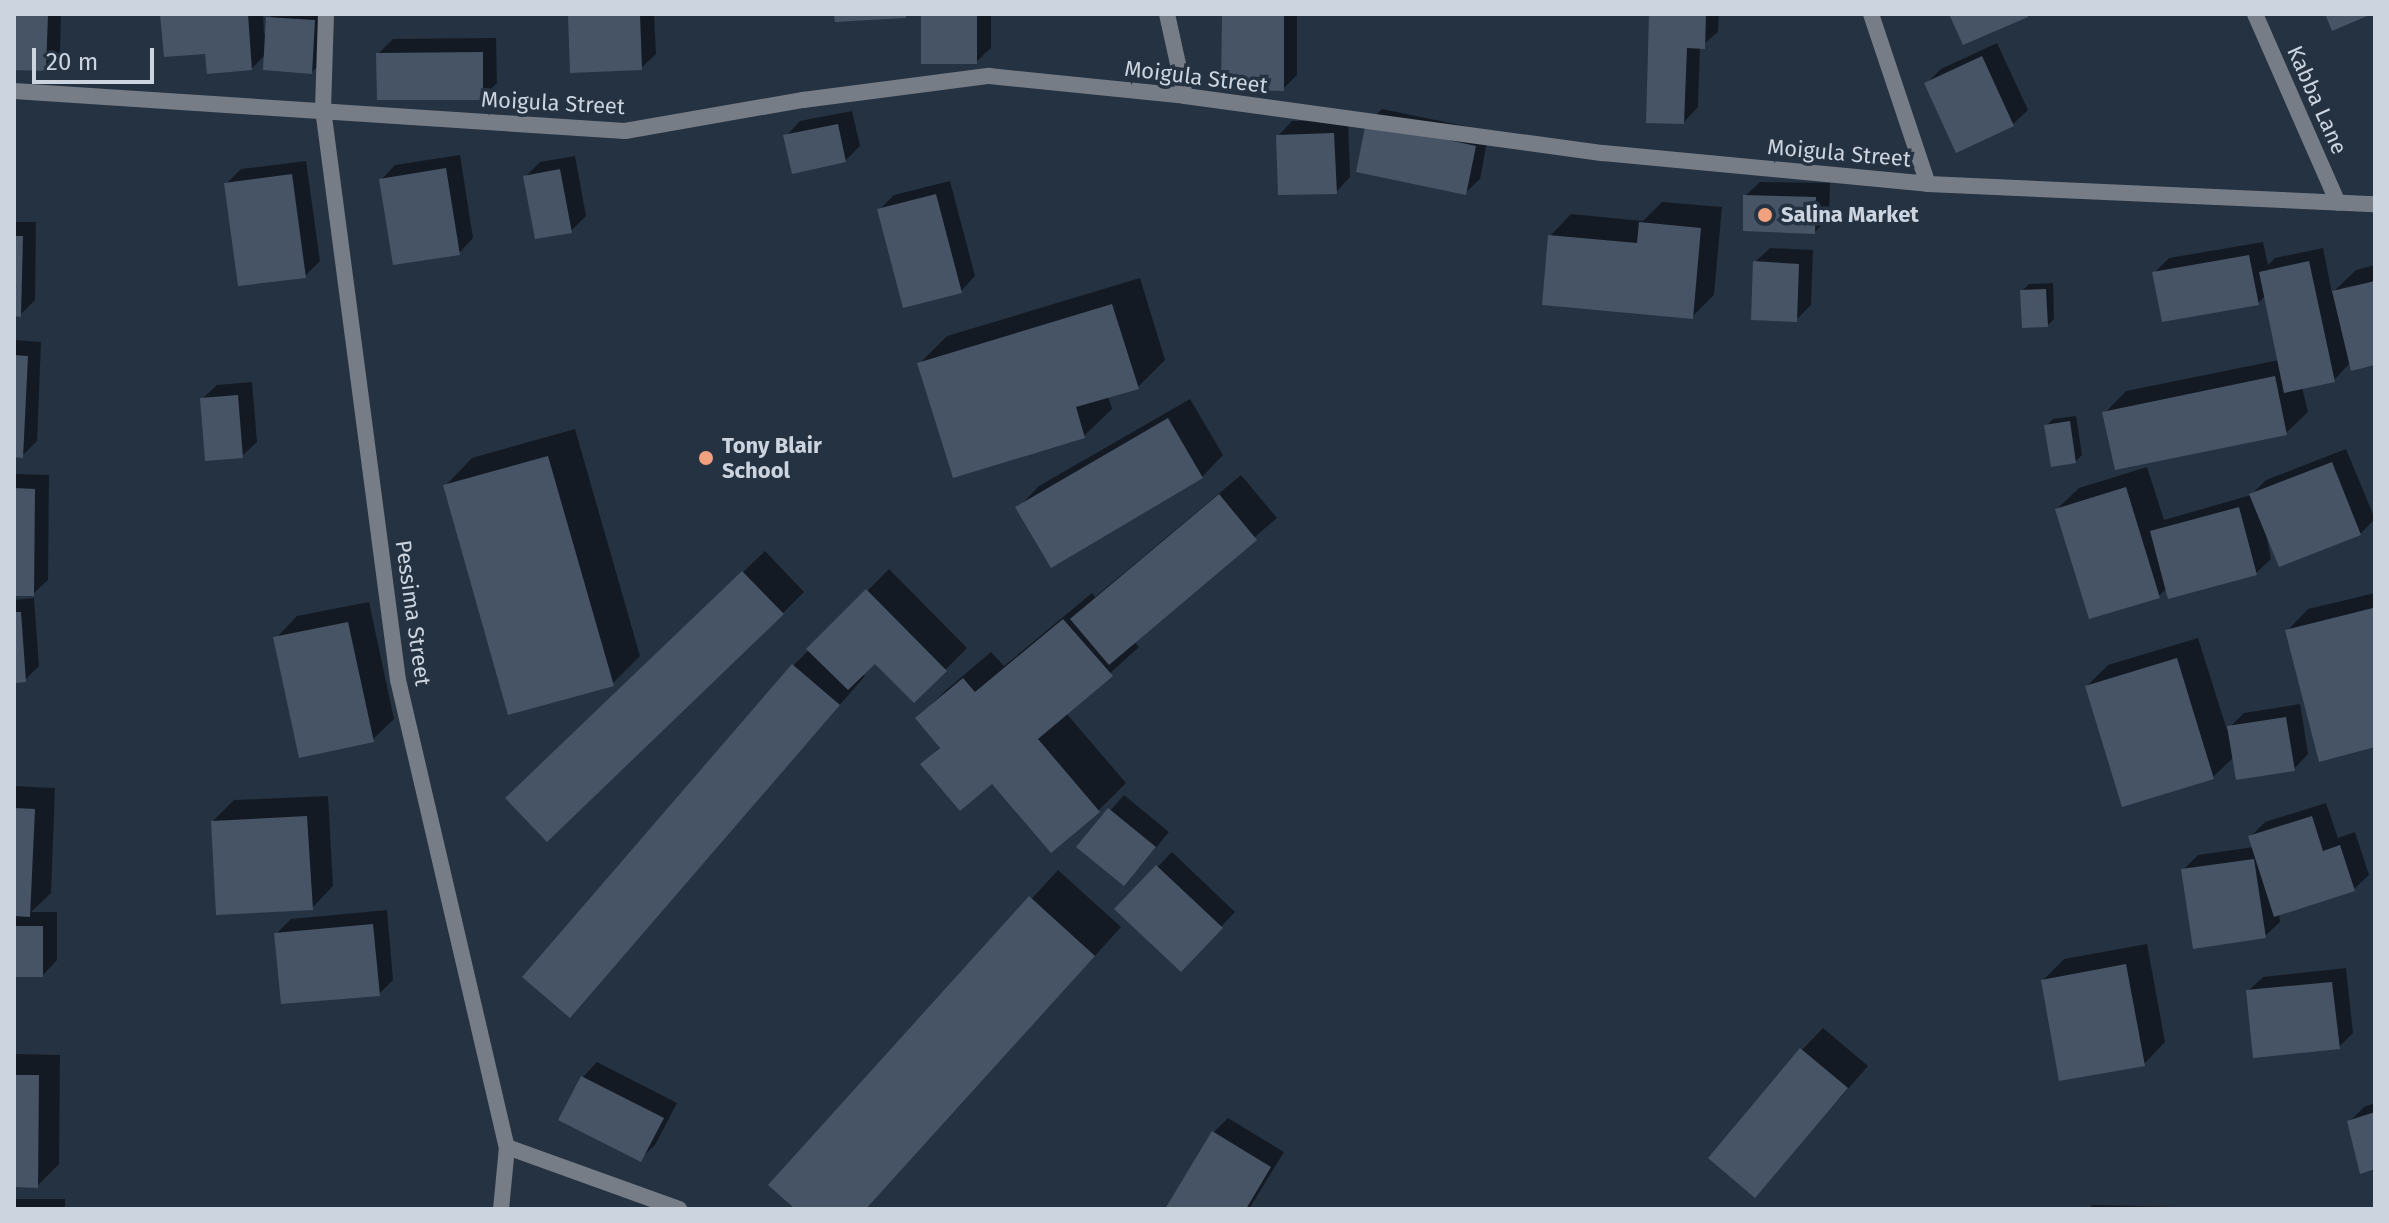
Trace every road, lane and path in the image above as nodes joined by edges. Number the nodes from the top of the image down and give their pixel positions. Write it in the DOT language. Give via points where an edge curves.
graph roads {
  1 [pos="326,14"];
  2 [pos="1167,14"];
  3 [pos="1871,14"];
  4 [pos="2255,14"];
  5 [pos="14,91"];
  6 [pos="1185,96"];
  7 [pos="323,109"];
  8 [pos="1928,184"];
  9 [pos="2338,203"];
  10 [pos="2375,204"];
  11 [pos="507,1147"];
  12 [pos="501,1209"];
  13 [pos="679,1209"];
  1 -- 7 [label="street, Pessima Street"];
  2 -- 6 [label="street"];
  3 -- 8 [label="street"];
  4 -- 9 [label="street, Kabba Lane"];
  5 -- 7 [label="street, Moigula Street"];
  6 -- 7 [label="street, Moigula Street" via="989,76 803,100 625,131"];
  6 -- 8 [label="street, Moigula Street" via="1603,153"];
  7 -- 11 [label="street, Pessima Street" via="398,680"];
  8 -- 9 [label="street, Moigula Street"];
  9 -- 10 [label="street, Moigula Street"];
  11 -- 12 [label="street, Pessima Street"];
  11 -- 13 [label="street"];
}
